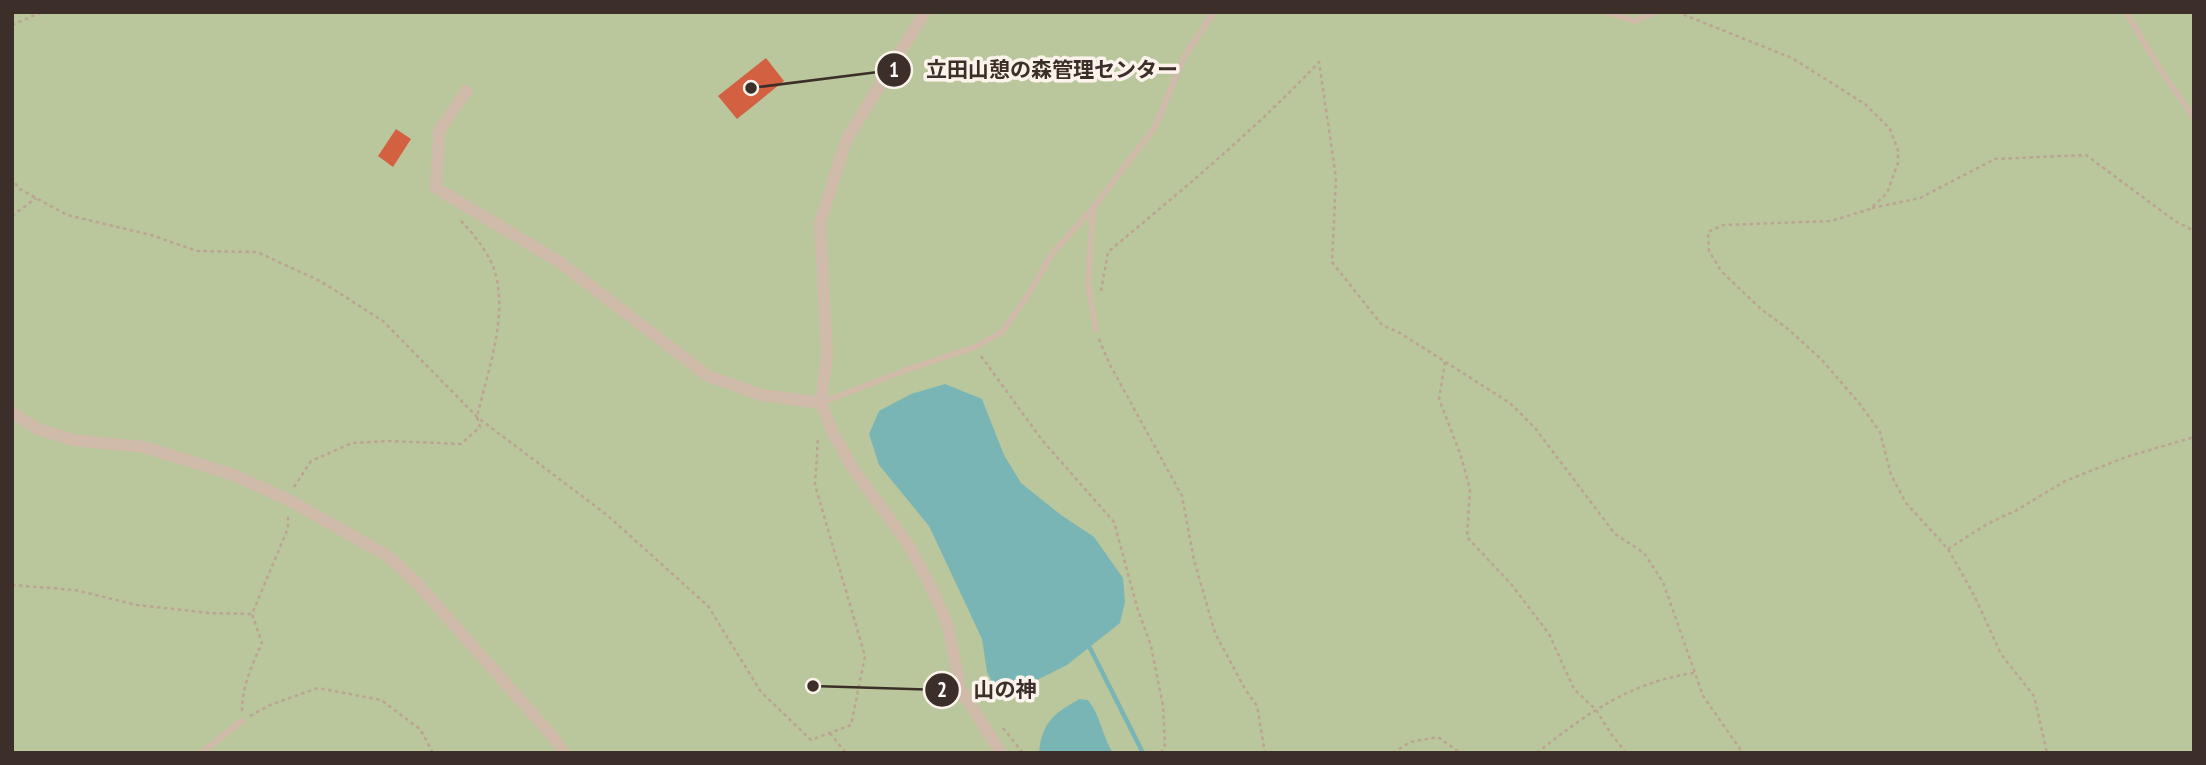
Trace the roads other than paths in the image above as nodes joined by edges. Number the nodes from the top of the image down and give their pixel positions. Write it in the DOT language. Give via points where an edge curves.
graph roads {
  1 [pos="925,12"];
  2 [pos="1214,12"];
  3 [pos="1607,12"];
  4 [pos="1656,12"];
  5 [pos="2126,12"];
  6 [pos="466,91"];
  7 [pos="2194,118"];
  8 [pos="1093,208"];
  9 [pos="1096,330"];
  10 [pos="821,403"];
  11 [pos="12,414"];
  12 [pos="242,721"];
  13 [pos="201,753"];
  14 [pos="564,753"];
  15 [pos="1001,753"];
  1 -- 10 [label="street" via="846,140 820,223 827,353"];
  2 -- 8 [label="lane" via="1184,57 1155,127"];
  3 -- 4 [label="lane" via="1635,22"];
  5 -- 7 [label="lane"];
  6 -- 10 [label="street" via="439,131 436,188 558,261 708,376 762,395"];
  8 -- 9 [label="lane" via="1088,283"];
  8 -- 10 [label="lane" via="1051,255 1002,332 975,347"];
  10 -- 15 [label="street" via="852,467 908,544 928,581 948,625 960,688"];
  11 -- 14 [label="street" via="38,429 73,440 144,447 231,474 287,499 388,556 417,583"];
  12 -- 13 [label="lane"];
}
